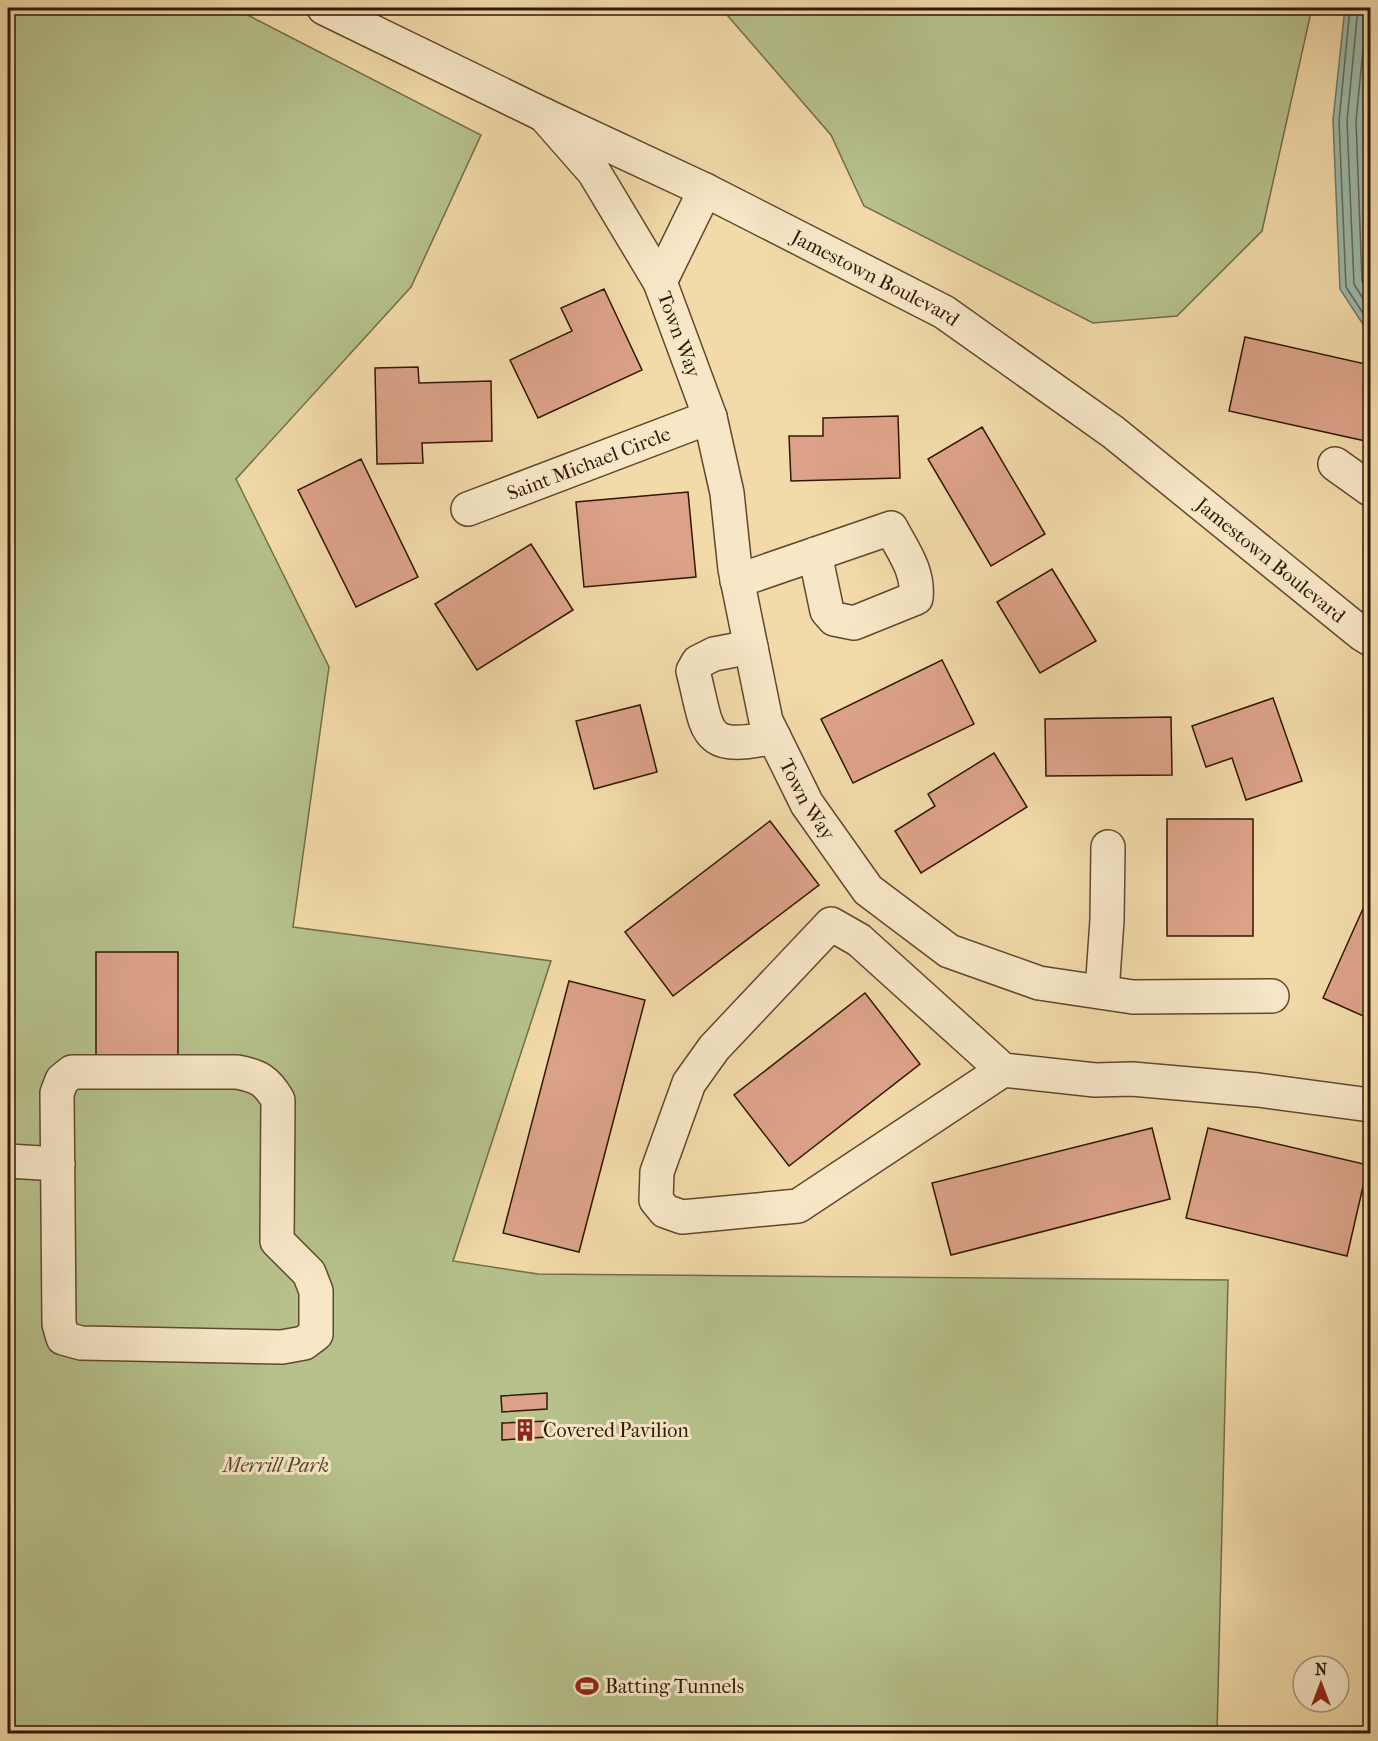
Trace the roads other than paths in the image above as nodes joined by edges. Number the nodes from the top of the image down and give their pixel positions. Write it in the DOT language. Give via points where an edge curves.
graph roads {
  1 [pos="324,8"];
  2 [pos="544,115"];
  3 [pos="705,190"];
  4 [pos="660,282"];
  5 [pos="710,417"];
  6 [pos="1335,464"];
  7 [pos="1371,489"];
  8 [pos="468,509"];
  9 [pos="815,554"];
  10 [pos="737,581"];
  11 [pos="1371,639"];
  12 [pos="751,647"];
  13 [pos="774,737"];
  14 [pos="1108,847"];
  15 [pos="1102,992"];
  16 [pos="1272,996"];
  17 [pos="1003,1070"];
  18 [pos="1371,1105"];
  19 [pos="8,1161"];
  20 [pos="58,1164"];
  1 -- 2 [label="street, Jamestown Boulevard"];
  2 -- 3 [label="street, Jamestown Boulevard"];
  2 -- 4 [label="street, Town Way" via="594,172"];
  3 -- 4 [label="street, Town Way"];
  3 -- 11 [label="street, Jamestown Boulevard" via="944,312 1113,432"];
  4 -- 5 [label="street, Town Way"];
  5 -- 8 [label="street, Saint Michael Circle"];
  5 -- 10 [label="street, Town Way" via="727,493"];
  6 -- 7 [label="street"];
  9 -- 9 [label="street" via="891,528 915,572 916,598 854,623 834,619 827,611"];
  9 -- 10 [label="street"];
  10 -- 12 [label="street, Town Way"];
  12 -- 13 [label="street, Town Way" via="766,721"];
  12 -- 13 [label="street" via="714,654 698,662 693,671 707,724 715,738 746,743"];
  13 -- 15 [label="street, Town Way" via="807,804 868,890 949,951 1039,983"];
  14 -- 15 [label="street"];
  15 -- 16 [label="street, Town Way" via="1134,997"];
  17 -- 17 [label="street" via="858,940 831,924 714,1048 689,1083 657,1172 656,1200 665,1211 682,1217 798,1206"];
  17 -- 18 [label="street" via="1258,1090"];
  19 -- 20 [label="street"];
  20 -- 20 [label="street" via="57,1093 62,1080 72,1072 254,1075 271,1087 278,1100 277,1241 309,1274 316,1291 316,1334 304,1343 282,1347 81,1343 63,1338 59,1324"];
}
